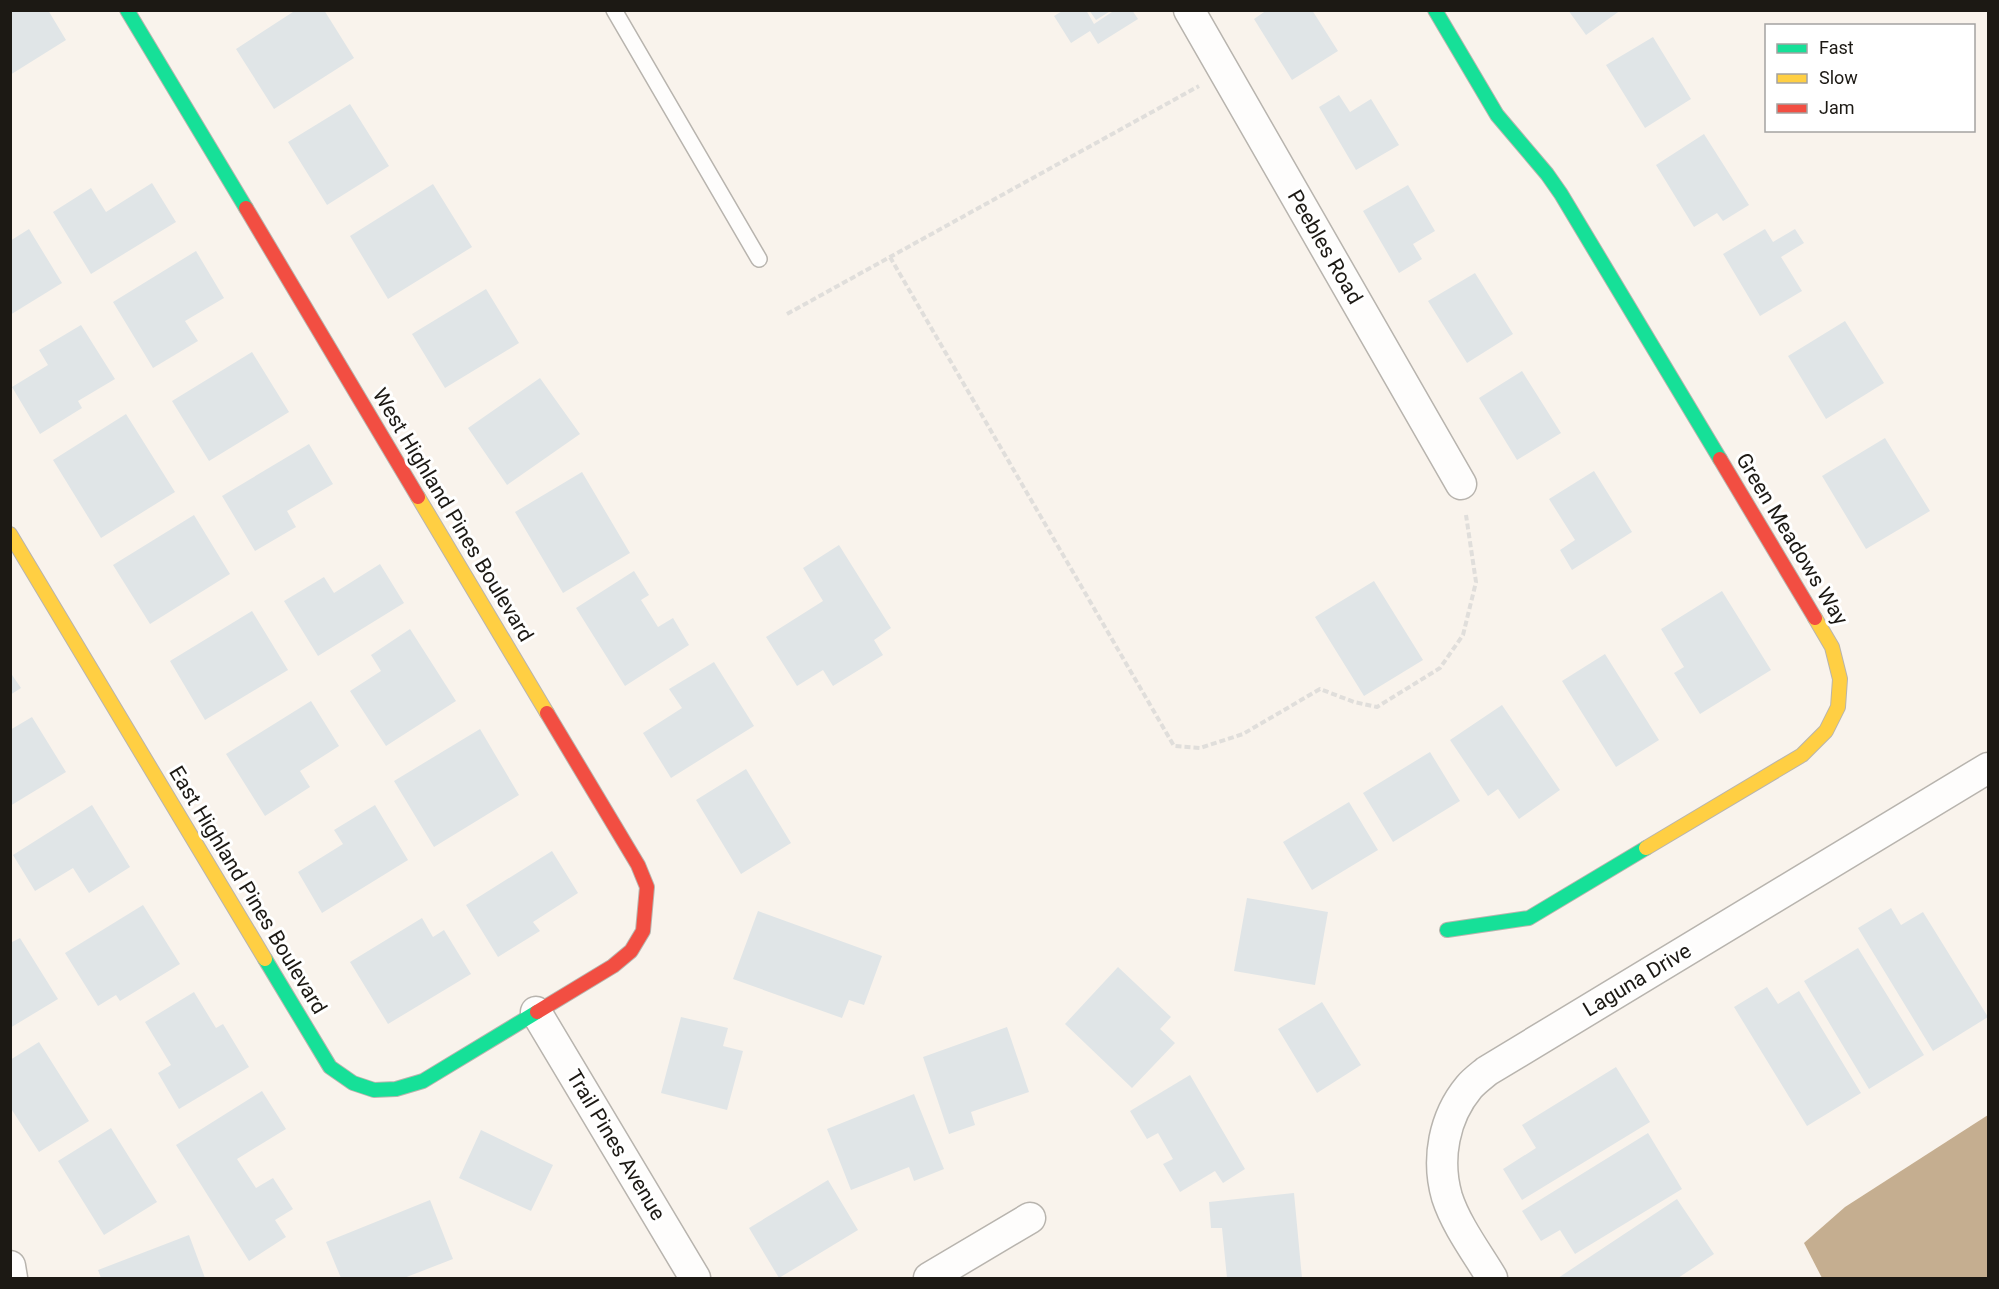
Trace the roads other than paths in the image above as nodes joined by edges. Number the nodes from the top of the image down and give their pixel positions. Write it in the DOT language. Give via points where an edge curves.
graph roads {
  1 [pos="127,10"];
  2 [pos="614,10"];
  3 [pos="1189,10"];
  4 [pos="1435,10"];
  5 [pos="759,259"];
  6 [pos="1461,484"];
  7 [pos="10,534"];
  8 [pos="1989,768"];
  9 [pos="1447,930"];
  10 [pos="536,1012"];
  11 [pos="1029,1218"];
  12 [pos="10,1266"];
  13 [pos="12,1278"];
  14 [pos="696,1278"];
  15 [pos="929,1278"];
  16 [pos="1492,1278"];
  1 -- 10 [label="street, West Highland Pines Boulevard" via="638,865 647,887 643,931 631,951"];
  2 -- 5 [label="lane"];
  3 -- 6 [label="street, Peebles Road"];
  4 -- 9 [label="street, Green Meadows Way" via="1497,116 1561,194 1832,647 1840,670 1841,694 1835,718 1821,739 1772,773 1529,918"];
  7 -- 10 [label="street, East Highland Pines Boulevard" via="330,1067 348,1082 371,1090 400,1090 423,1081"];
  8 -- 16 [label="street, Laguna Drive" via="1497,1065 1469,1087 1450,1117 1442,1151 1443,1175 1458,1220"];
  10 -- 14 [label="street, Trail Pines Avenue"];
  11 -- 15 [label="street"];
  12 -- 13 [label="street"];
}
